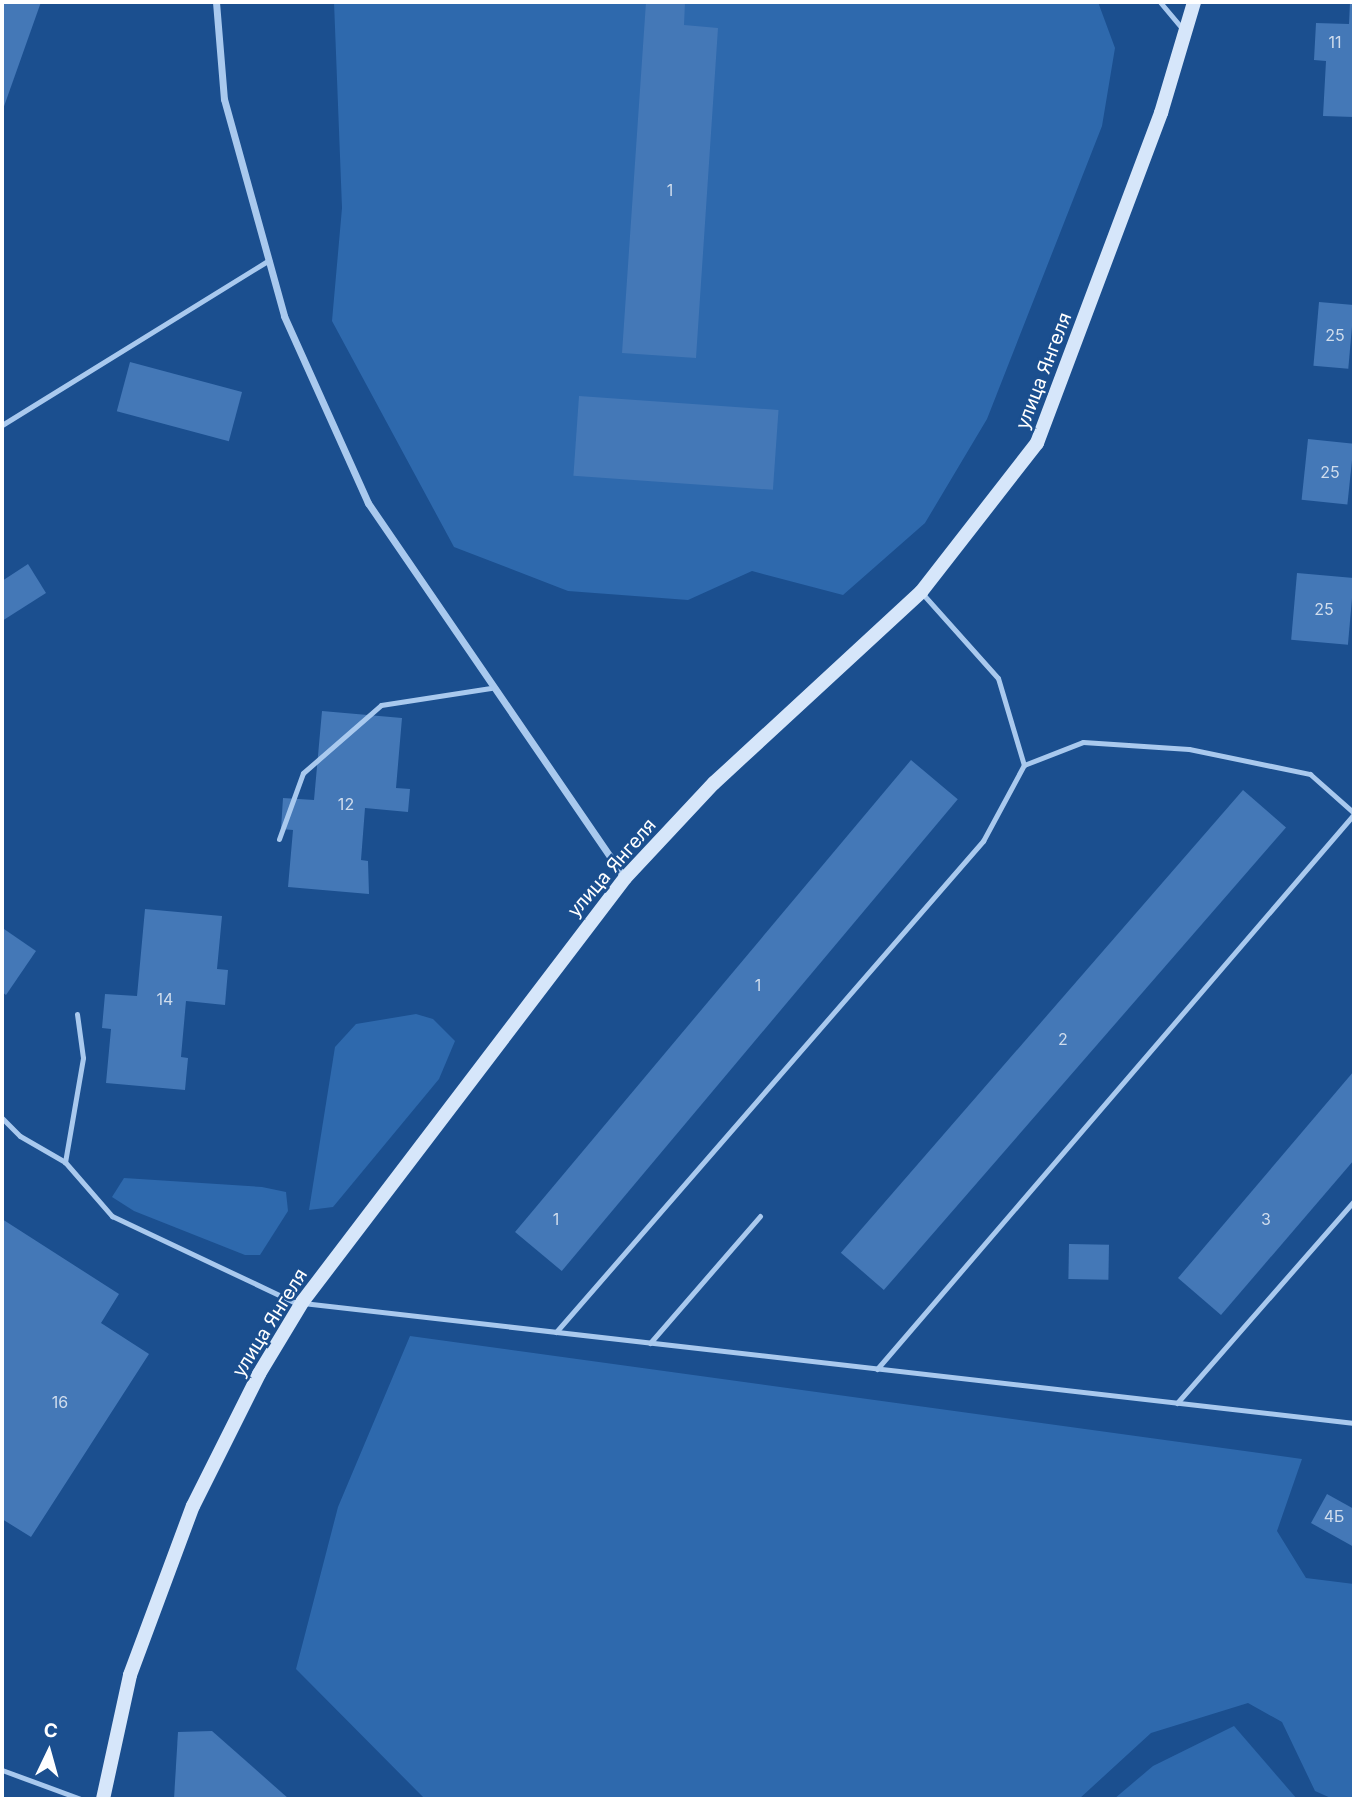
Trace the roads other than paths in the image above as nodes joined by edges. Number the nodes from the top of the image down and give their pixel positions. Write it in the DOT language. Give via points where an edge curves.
graph roads {
  1 [pos="216,2"];
  2 [pos="1160,2"];
  3 [pos="1195,2"];
  4 [pos="1184,31"];
  5 [pos="269,260"];
  6 [pos="2,425"];
  7 [pos="921,592"];
  8 [pos="491,688"];
  9 [pos="1024,765"];
  10 [pos="1354,814"];
  11 [pos="279,839"];
  12 [pos="625,878"];
  13 [pos="77,1014"];
  14 [pos="2,1118"];
  15 [pos="65,1162"];
  16 [pos="1354,1201"];
  17 [pos="760,1216"];
  18 [pos="303,1301"];
  19 [pos="556,1332"];
  20 [pos="650,1343"];
  21 [pos="877,1369"];
  22 [pos="1177,1403"];
  23 [pos="1354,1423"];
  24 [pos="2,1770"];
  25 [pos="81,1799"];
  26 [pos="103,1799"];
  1 -- 5 [label="street" via="224,99"];
  2 -- 4 [label="lane"];
  3 -- 4 [label="street, улица Янгеля"];
  4 -- 7 [label="street, улица Янгеля" via="1161,113 1037,443"];
  5 -- 6 [label="lane"];
  5 -- 8 [label="street" via="284,316 368,503"];
  7 -- 9 [label="lane" via="999,678"];
  7 -- 12 [label="street, улица Янгеля" via="714,783"];
  8 -- 11 [label="lane" via="380,705 303,773"];
  8 -- 12 [label="street"];
  9 -- 10 [label="lane" via="1083,742 1189,749 1310,774"];
  9 -- 19 [label="lane" via="983,841"];
  10 -- 21 [label="lane"];
  12 -- 18 [label="street, улица Янгеля"];
  13 -- 15 [label="lane" via="83,1058"];
  14 -- 15 [label="lane" via="20,1136"];
  15 -- 18 [label="lane" via="112,1216 294,1302"];
  16 -- 22 [label="lane"];
  17 -- 20 [label="lane"];
  18 -- 19 [label="lane"];
  18 -- 26 [label="street, улица Янгеля" via="259,1374 193,1506 130,1675"];
  19 -- 20 [label="lane"];
  20 -- 21 [label="lane"];
  21 -- 22 [label="lane"];
  22 -- 23 [label="lane"];
  24 -- 25 [label="lane"];
}
